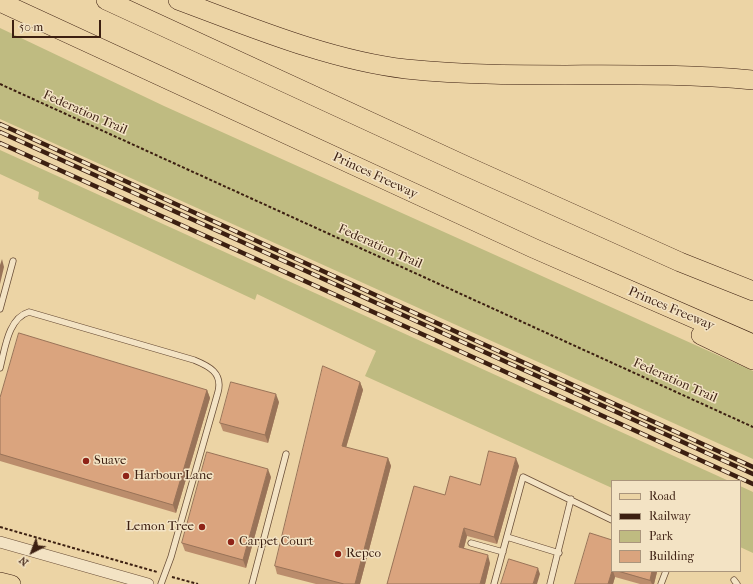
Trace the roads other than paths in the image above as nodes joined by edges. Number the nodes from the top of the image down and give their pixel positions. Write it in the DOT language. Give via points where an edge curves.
graph roads {
  1 [pos="106,0"];
  2 [pos="178,0"];
  3 [pos="0,2"];
  4 [pos="753,80"];
  5 [pos="533,248"];
  6 [pos="13,261"];
  7 [pos="753,291"];
  8 [pos="0,309"];
  9 [pos="753,344"];
  10 [pos="753,360"];
  11 [pos="0,368"];
  12 [pos="286,454"];
  13 [pos="571,499"];
  14 [pos="611,519"];
  15 [pos="507,538"];
  16 [pos="0,542"];
  17 [pos="471,543"];
  18 [pos="503,552"];
  19 [pos="559,553"];
  20 [pos="666,572"];
  21 [pos="0,581"];
  22 [pos="12,584"];
  23 [pos="148,584"];
  24 [pos="161,584"];
  25 [pos="252,584"];
  26 [pos="494,584"];
  27 [pos="550,584"];
  28 [pos="661,584"];
  1 -- 7 [label="highway" via="471,168 680,262"];
  2 -- 4 [label="highway" via="310,47 353,60 406,69"];
  3 -- 5 [label="highway, Princes Freeway"];
  5 -- 9 [label="highway, Princes Freeway"];
  5 -- 10 [label="highway"];
  6 -- 8 [label="lane"];
  11 -- 24 [label="lane" via="12,327 22,314 29,312 194,360 212,369 218,377 220,386"];
  12 -- 25 [label="lane"];
  13 -- 14 [label="lane"];
  13 -- 15 [label="lane" via="523,477"];
  13 -- 19 [label="lane"];
  15 -- 18 [label="lane"];
  15 -- 19 [label="lane"];
  16 -- 23 [label="street"];
  17 -- 18 [label="lane"];
  18 -- 26 [label="lane"];
  19 -- 27 [label="lane"];
  20 -- 28 [label="lane"];
  21 -- 22 [label="main road"];
}
